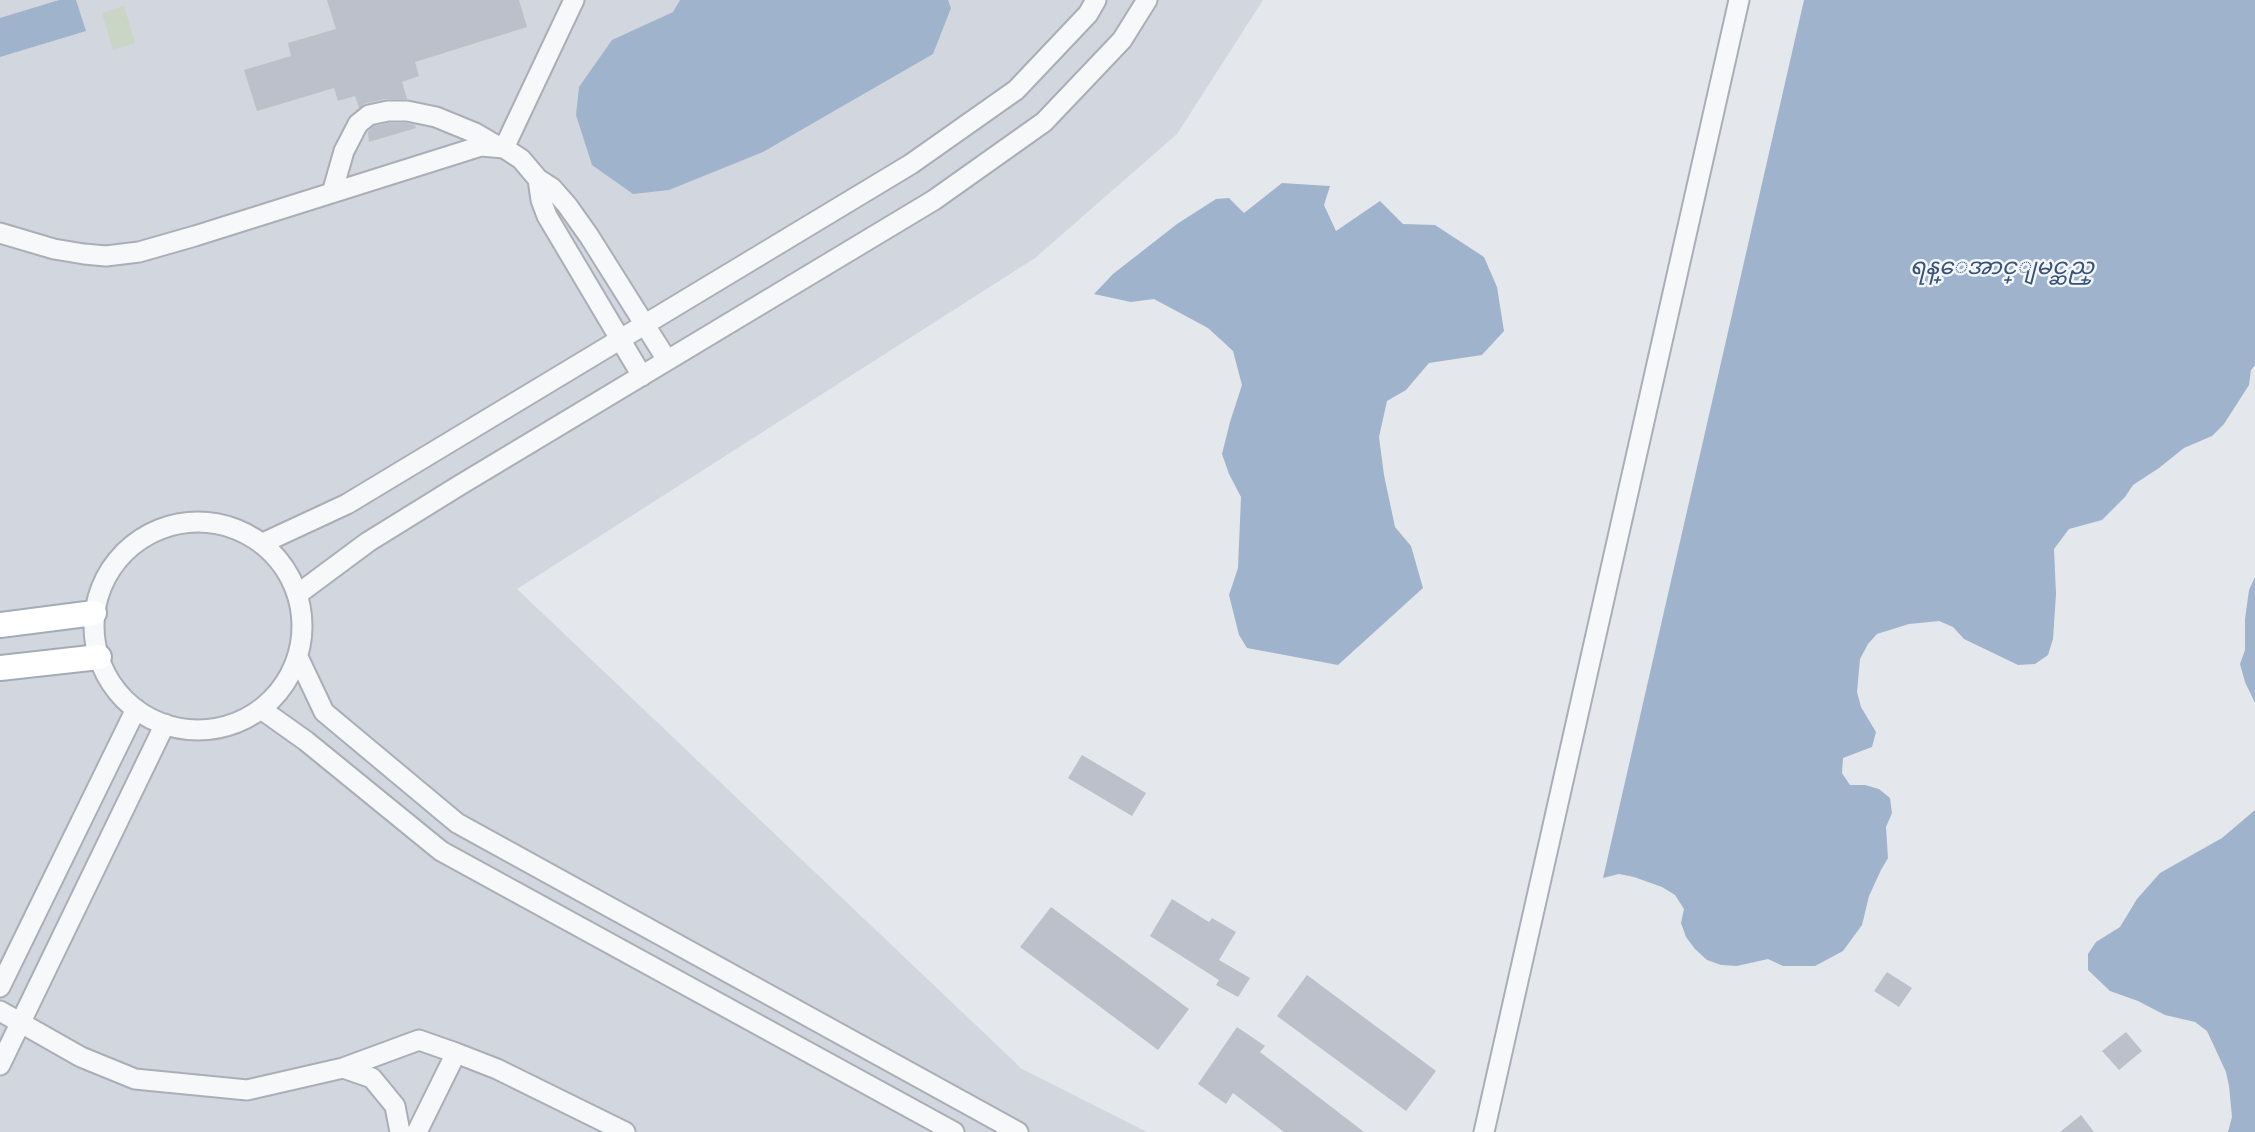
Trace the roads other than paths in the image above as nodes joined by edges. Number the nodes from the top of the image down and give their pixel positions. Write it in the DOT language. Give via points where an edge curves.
graph roads {
  1 [pos="575,0"];
  2 [pos="1096,0"];
  3 [pos="1147,0"];
  4 [pos="1739,0"];
  5 [pos="502,148"];
  6 [pos="538,179"];
  7 [pos="331,193"];
  8 [pos="0,233"];
  9 [pos="644,324"];
  10 [pos="619,339"];
  11 [pos="667,360"];
  12 [pos="642,376"];
  13 [pos="262,543"];
  14 [pos="298,594"];
  15 [pos="94,613"];
  16 [pos="0,625"];
  17 [pos="99,657"];
  18 [pos="298,657"];
  19 [pos="0,668"];
  20 [pos="136,709"];
  21 [pos="261,709"];
  22 [pos="165,724"];
  23 [pos="0,987"];
  24 [pos="0,1011"];
  25 [pos="21,1022"];
  26 [pos="456,1054"];
  27 [pos="0,1065"];
  28 [pos="343,1068"];
  29 [pos="962,1101"];
  30 [pos="951,1131"];
  31 [pos="400,1132"];
  32 [pos="417,1132"];
  33 [pos="625,1132"];
  34 [pos="1018,1132"];
  35 [pos="1484,1132"];
  1 -- 5 [label="street"];
  2 -- 9 [label="street" via="1016,90 911,164"];
  3 -- 11 [label="street" via="1122,40 1044,122 934,200"];
  4 -- 35 [label="street"];
  5 -- 6 [label="street" via="521,159"];
  5 -- 7 [label="street" via="481,146"];
  5 -- 7 [label="street" via="436,117 407,111 369,115 358,124 344,151"];
  6 -- 9 [label="street" via="567,205"];
  6 -- 10 [label="street" via="547,216"];
  7 -- 8 [label="street" via="139,252 106,256 54,249"];
  9 -- 10 [label="street"];
  9 -- 11 [label="street"];
  10 -- 12 [label="street"];
  10 -- 13 [label="street" via="347,504"];
  11 -- 12 [label="street"];
  12 -- 14 [label="street" via="368,542"];
  13 -- 14 [label="street" via="284,565"];
  13 -- 15 [label="street" via="235,528 204,521 173,524 144,537 120,557 103,583"];
  14 -- 18 [label="street" via="303,625"];
  15 -- 16 [label="main road"];
  15 -- 17 [label="street"];
  17 -- 19 [label="main road"];
  17 -- 20 [label="street" via="113,686"];
  18 -- 21 [label="street" via="279,692"];
  18 -- 29 [label="street" via="324,712 457,823"];
  20 -- 22 [label="street"];
  20 -- 23 [label="street"];
  21 -- 22 [label="street" via="231,725 198,730"];
  21 -- 30 [label="street" via="441,850"];
  22 -- 25 [label="street"];
  24 -- 25 [label="street"];
  25 -- 27 [label="street"];
  25 -- 28 [label="street" via="81,1057 135,1079 247,1090"];
  26 -- 28 [label="street" via="419,1040"];
  26 -- 32 [label="street"];
  26 -- 33 [label="street" via="497,1069"];
  28 -- 31 [label="street" via="372,1078 395,1106"];
  29 -- 30 [label="street"];
  29 -- 34 [label="street"];
}
